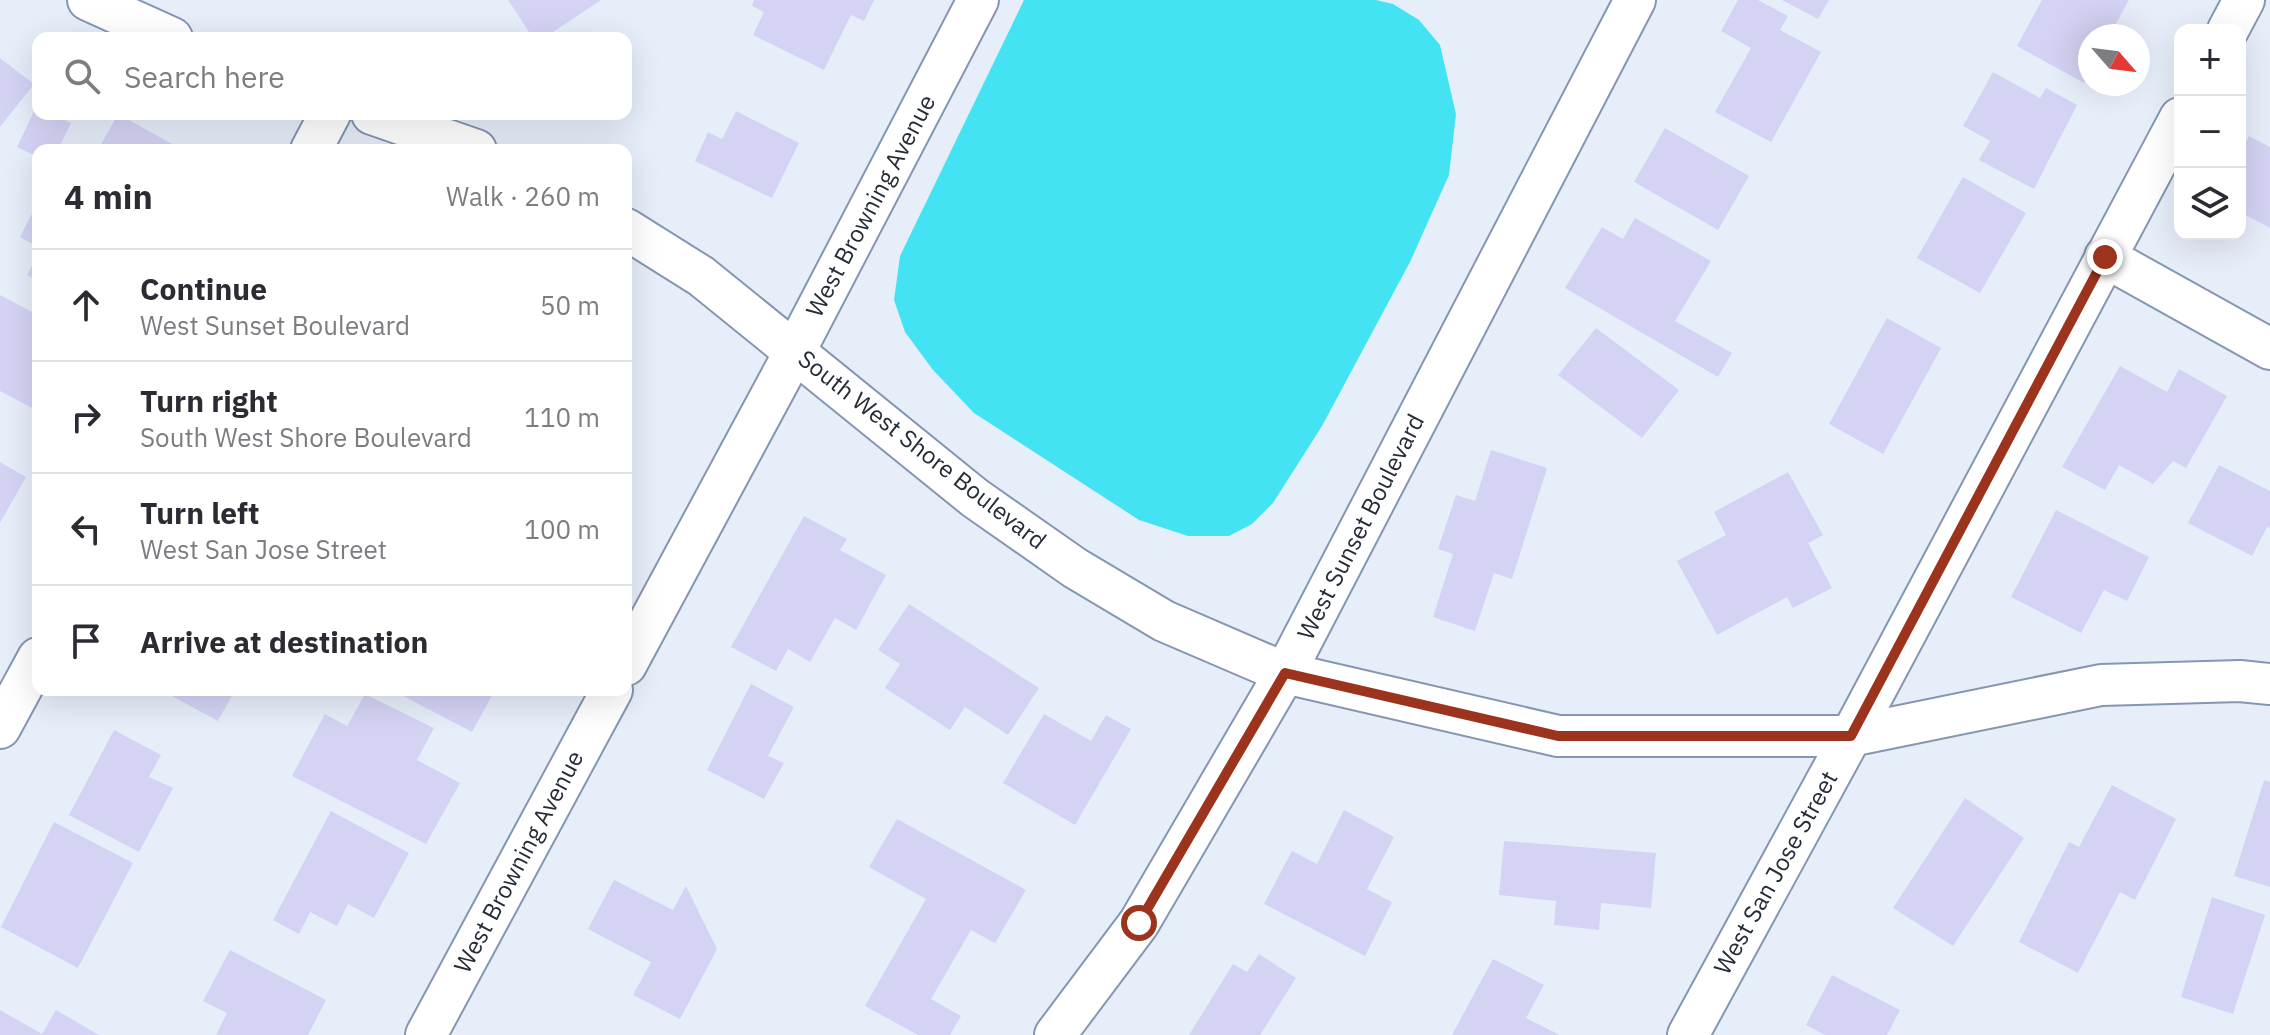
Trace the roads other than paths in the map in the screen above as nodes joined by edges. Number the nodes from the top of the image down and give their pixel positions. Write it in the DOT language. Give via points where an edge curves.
graph roads {
  1 [pos="88,0"];
  2 [pos="978,0"];
  3 [pos="1635,0"];
  4 [pos="2244,0"];
  5 [pos="2231,24"];
  6 [pos="159,32"];
  7 [pos="327,120"];
  8 [pos="389,120"];
  9 [pos="2174,129"];
  10 [pos="314,144"];
  11 [pos="459,144"];
  12 [pos="632,233"];
  13 [pos="2105,257"];
  14 [pos="2270,349"];
  15 [pos="795,351"];
  16 [pos="632,654"];
  17 [pos="32,669"];
  18 [pos="1285,673"];
  19 [pos="2270,684"];
  20 [pos="609,696"];
  21 [pos="0,728"];
  22 [pos="1851,736"];
  23 [pos="426,1035"];
  24 [pos="1055,1035"];
  25 [pos="1688,1035"];
  1 -- 6 [label="street"];
  2 -- 15 [label="street, West Browning Avenue"];
  3 -- 18 [label="street, West Sunset Boulevard"];
  4 -- 5 [label="street"];
  7 -- 10 [label="street"];
  8 -- 11 [label="street"];
  9 -- 13 [label="street, West San Jose Street"];
  12 -- 15 [label="street, South West Shore Boulevard" via="701,276"];
  13 -- 14 [label="street"];
  13 -- 22 [label="street, West San Jose Street"];
  15 -- 16 [label="street, West Browning Avenue"];
  15 -- 18 [label="street, South West Shore Boulevard" via="975,498 1075,568 1164,621"];
  17 -- 21 [label="street"];
  18 -- 22 [label="street, South West Shore Boulevard" via="1558,736"];
  18 -- 24 [label="street, West Sunset Boulevard" via="1139,923"];
  19 -- 22 [label="street, South West Shore Boulevard" via="2101,685"];
  20 -- 23 [label="street, West Browning Avenue"];
  22 -- 25 [label="street, West San Jose Street"];
}
